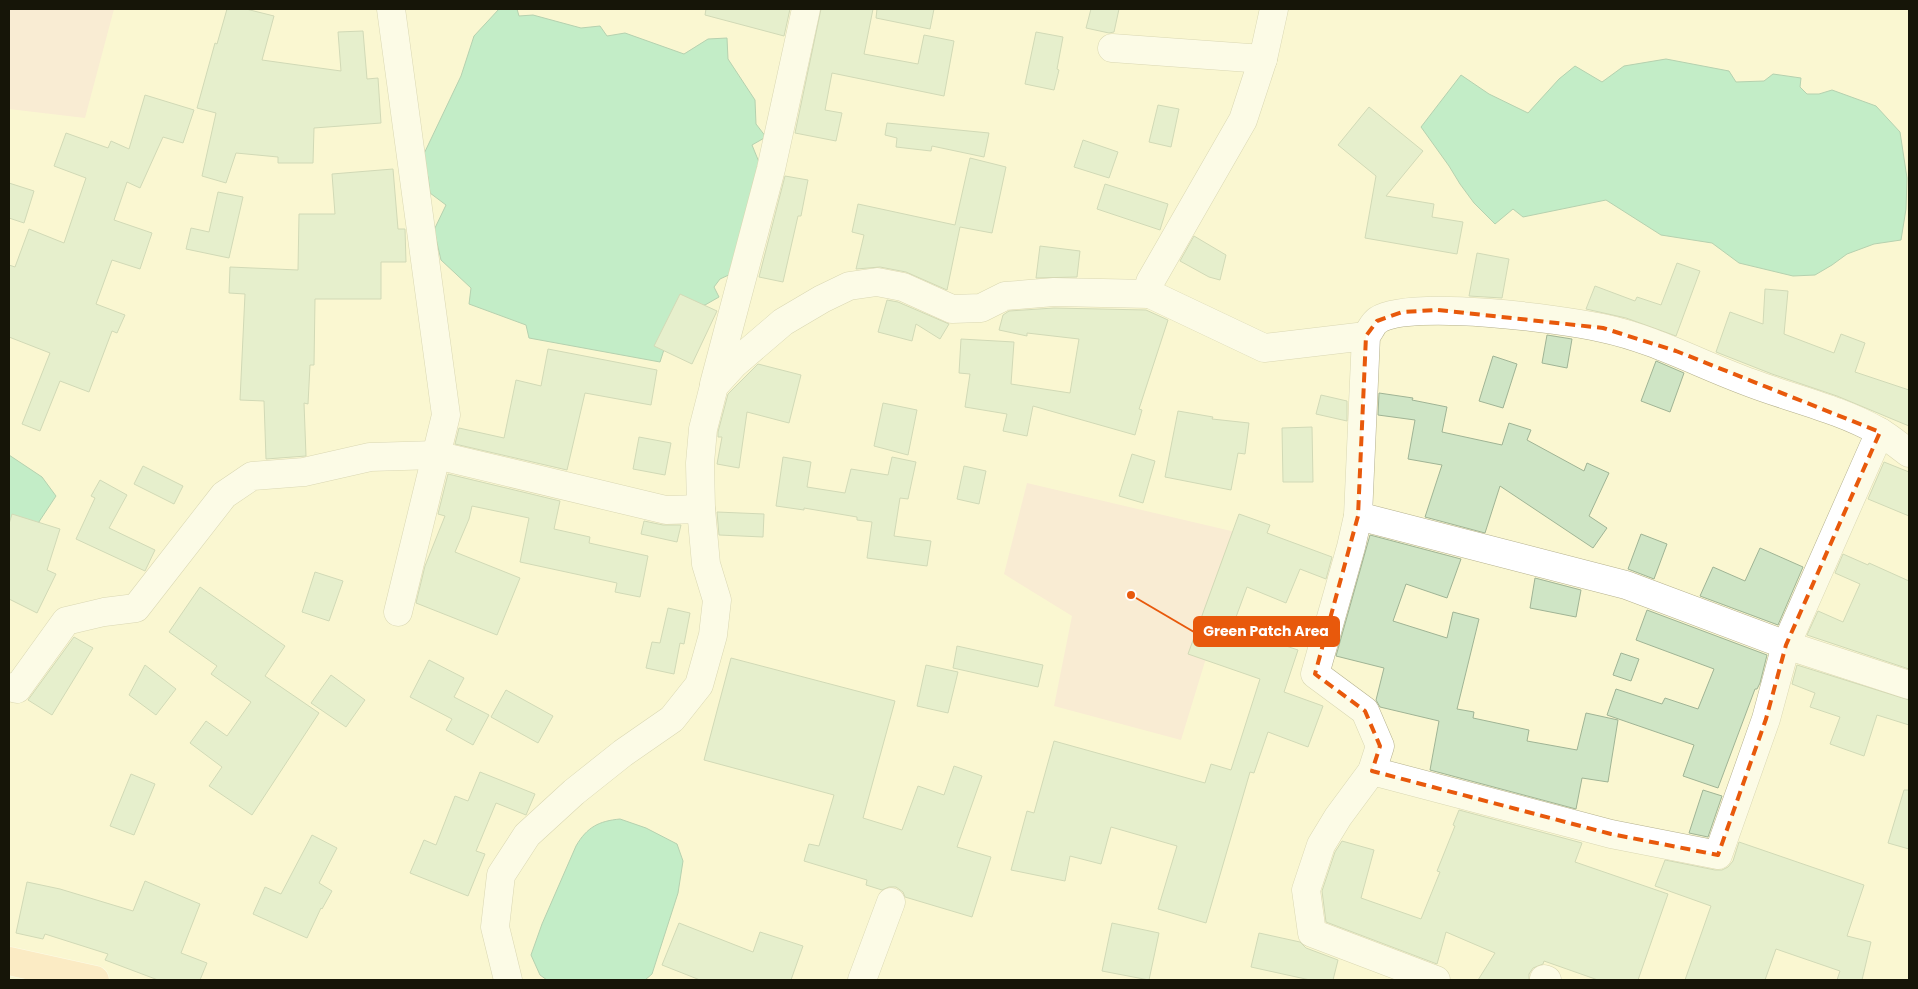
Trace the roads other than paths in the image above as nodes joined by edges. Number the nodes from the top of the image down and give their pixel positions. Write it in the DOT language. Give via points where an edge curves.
graph roads {
  1 [pos="391,9"];
  2 [pos="806,9"];
  3 [pos="1274,9"];
  4 [pos="1112,48"];
  5 [pos="1263,60"];
  6 [pos="1150,294"];
  7 [pos="1366,336"];
  8 [pos="714,386"];
  9 [pos="1880,432"];
  10 [pos="1909,453"];
  11 [pos="436,455"];
  12 [pos="701,509"];
  13 [pos="1358,516"];
  14 [pos="398,612"];
  15 [pos="1786,645"];
  16 [pos="1909,685"];
  17 [pos="9,687"];
  18 [pos="1372,771"];
  19 [pos="891,902"];
  20 [pos="9,961"];
  21 [pos="62,977"];
  22 [pos="95,980"];
  23 [pos="508,980"];
  24 [pos="862,980"];
  25 [pos="1436,980"];
  1 -- 11 [label="street" via="446,415"];
  2 -- 8 [label="street" via="771,169"];
  3 -- 5 [label="street"];
  4 -- 5 [label="street"];
  5 -- 6 [label="street" via="1243,120 1150,282"];
  6 -- 7 [label="street" via="1264,348"];
  6 -- 8 [label="street" via="1054,292 1005,296 981,308 952,309 903,287 876,282 849,286 783,322"];
  7 -- 9 [label="street" via="1377,321 1402,312 1438,310 1603,328 1676,351"];
  7 -- 13 [label="street"];
  8 -- 12 [label="street" via="703,429"];
  9 -- 10 [label="street"];
  9 -- 15 [label="street"];
  11 -- 12 [label="street" via="666,510"];
  11 -- 14 [label="street"];
  11 -- 17 [label="street" via="370,457 304,472 252,476 224,495 136,608 66,621 17,689"];
  12 -- 23 [label="street" via="706,564 717,600 713,635 699,685 672,719 602,770 527,834 501,875 495,927"];
  13 -- 15 [label="street" via="1626,585"];
  13 -- 18 [label="street" via="1314,674 1365,711 1380,746"];
  15 -- 16 [label="street"];
  15 -- 18 [label="street" via="1766,720 1718,855 1611,834"];
  18 -- 25 [label="street" via="1320,846 1306,890 1312,934"];
  19 -- 24 [label="street"];
  20 -- 21 [label="main road"];
  21 -- 22 [label="main road"];
}
